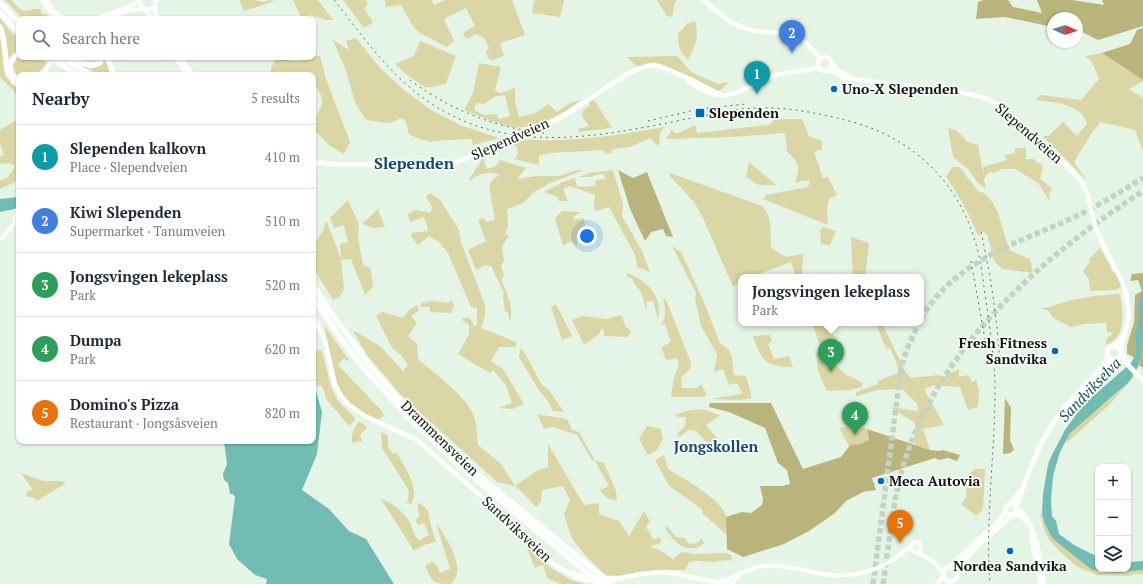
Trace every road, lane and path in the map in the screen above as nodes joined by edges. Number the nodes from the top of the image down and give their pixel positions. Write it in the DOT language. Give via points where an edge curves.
graph roads {
  1 [pos="42,0"];
  2 [pos="46,0"];
  3 [pos="140,0"];
  4 [pos="156,0"];
  5 [pos="704,0"];
  6 [pos="0,2"];
  7 [pos="155,7"];
  8 [pos="144,10"];
  9 [pos="0,13"];
  10 [pos="55,16"];
  11 [pos="61,16"];
  12 [pos="103,16"];
  13 [pos="113,16"];
  14 [pos="149,16"];
  15 [pos="156,16"];
  16 [pos="16,19"];
  17 [pos="0,27"];
  18 [pos="16,29"];
  19 [pos="16,56"];
  20 [pos="820,59"];
  21 [pos="52,60"];
  22 [pos="54,60"];
  23 [pos="68,60"];
  24 [pos="73,60"];
  25 [pos="101,60"];
  26 [pos="108,60"];
  27 [pos="177,60"];
  28 [pos="181,60"];
  29 [pos="832,64"];
  30 [pos="819,67"];
  31 [pos="828,69"];
  32 [pos="46,70"];
  33 [pos="44,72"];
  34 [pos="72,72"];
  35 [pos="86,72"];
  36 [pos="113,72"];
  37 [pos="185,72"];
  38 [pos="191,72"];
  39 [pos="16,78"];
  40 [pos="852,78"];
  41 [pos="16,84"];
  42 [pos="316,163"];
  43 [pos="322,164"];
  44 [pos="316,165"];
  45 [pos="16,217"];
  46 [pos="0,240"];
  47 [pos="316,289"];
  48 [pos="316,302"];
  49 [pos="316,321"];
  50 [pos="1124,335"];
  51 [pos="1115,346"];
  52 [pos="1117,357"];
  53 [pos="1142,381"];
  54 [pos="1022,488"];
  55 [pos="1011,504"];
  56 [pos="1017,508"];
  57 [pos="1006,511"];
  58 [pos="1013,514"];
  59 [pos="911,546"];
  60 [pos="921,547"];
  61 [pos="916,552"];
  62 [pos="901,554"];
  63 [pos="927,557"];
  64 [pos="936,563"];
  65 [pos="950,567"];
  66 [pos="958,571"];
  67 [pos="739,575"];
  68 [pos="943,575"];
  69 [pos="699,579"];
  70 [pos="718,583"];
  71 [pos="729,583"];
  72 [pos="949,583"];
  73 [pos="600,584"];
  74 [pos="611,584"];
  75 [pos="708,584"];
  76 [pos="938,584"];
  77 [pos="1041,584"];
  78 [pos="1044,584"];
  1 -- 10 [label="street"];
  2 -- 11 [label="street"];
  3 -- 8 [label="main road" via="140,6"];
  3 -- 12 [label="street"];
  4 -- 7 [label="main road"];
  5 -- 20 [label="main road" via="726,20 738,26 796,36"];
  6 -- 16 [label="highway"];
  7 -- 8 [label="main road"];
  7 -- 15 [label="main road"];
  8 -- 13 [label="street" via="130,10"];
  8 -- 14 [label="main road"];
  9 -- 18 [label="highway"];
  17 -- 41 [label="highway" via="6,72"];
  19 -- 39 [label="highway" via="12,59 10,68"];
  20 -- 29 [label="main road" via="828,57"];
  20 -- 30 [label="main road"];
  21 -- 32 [label="street"];
  22 -- 34 [label="highway"];
  23 -- 35 [label="highway"];
  24 -- 25 [label="highway" via="94,66 100,64"];
  26 -- 36 [label="highway"];
  27 -- 37 [label="main road"];
  28 -- 38 [label="main road"];
  29 -- 31 [label="main road"];
  29 -- 40 [label="main road, Slependveien"];
  30 -- 31 [label="main road" via="823,70"];
  30 -- 43 [label="main road, Slependveien" via="776,75 734,94 721,95 706,92 682,76 660,66 640,68 562,117 454,163"];
  31 -- 40 [label="main road, Slependveien" via="845,78"];
  32 -- 33 [label="street"];
  40 -- 50 [label="main road, Slependveien" via="984,97 999,106 1066,165 1082,182 1096,229 1126,292 1129,315"];
  42 -- 43 [label="main road, Slependveien"];
  43 -- 44 [label="main road, Slependveien"];
  45 -- 46 [label="street" via="12,227"];
  47 -- 74 [label="highway, Drammensveien" via="371,367 413,415 467,466"];
  48 -- 73 [label="highway, Drammensveien" via="362,366 407,416 461,467"];
  49 -- 69 [label="main road, Sandviksveien" via="325,341 333,380 349,405 361,414 417,440 563,570 590,578 628,577 663,572"];
  50 -- 51 [label="main road"];
  50 -- 52 [label="main road, Slependveien"];
  51 -- 52 [label="main road" via="1118,347"];
  51 -- 52 [label="main road" via="1108,349 1107,353"];
  52 -- 53 [label="main road"];
  52 -- 54 [label="main road, Slependveien" via="1103,366 1068,402 1039,448"];
  54 -- 55 [label="main road"];
  54 -- 56 [label="main road"];
  55 -- 56 [label="main road"];
  55 -- 57 [label="main road" via="1006,506"];
  56 -- 58 [label="main road"];
  56 -- 78 [label="main road" via="1030,524"];
  57 -- 58 [label="main road"];
  57 -- 65 [label="main road" via="999,521"];
  58 -- 66 [label="main road" via="982,542"];
  58 -- 77 [label="main road" via="1022,517 1028,523"];
  59 -- 60 [label="street" via="917,542"];
  59 -- 61 [label="street" via="911,550"];
  59 -- 62 [label="street"];
  60 -- 61 [label="street"];
  60 -- 63 [label="street"];
  61 -- 62 [label="street"];
  61 -- 63 [label="street"];
  62 -- 67 [label="street" via="882,566 853,575 832,576 767,565"];
  63 -- 64 [label="street"];
  64 -- 65 [label="street"];
  64 -- 68 [label="street"];
  65 -- 66 [label="main road"];
  65 -- 68 [label="main road" via="944,570"];
  66 -- 72 [label="main road" via="957,578"];
  67 -- 71 [label="street"];
  67 -- 71 [label="street"];
  68 -- 72 [label="main road"];
  68 -- 76 [label="main road"];
  69 -- 70 [label="main road, Sandviksveien"];
  69 -- 75 [label="main road, Sandviksveien"];
  70 -- 71 [label="main road, Sandviksveien"];
}
